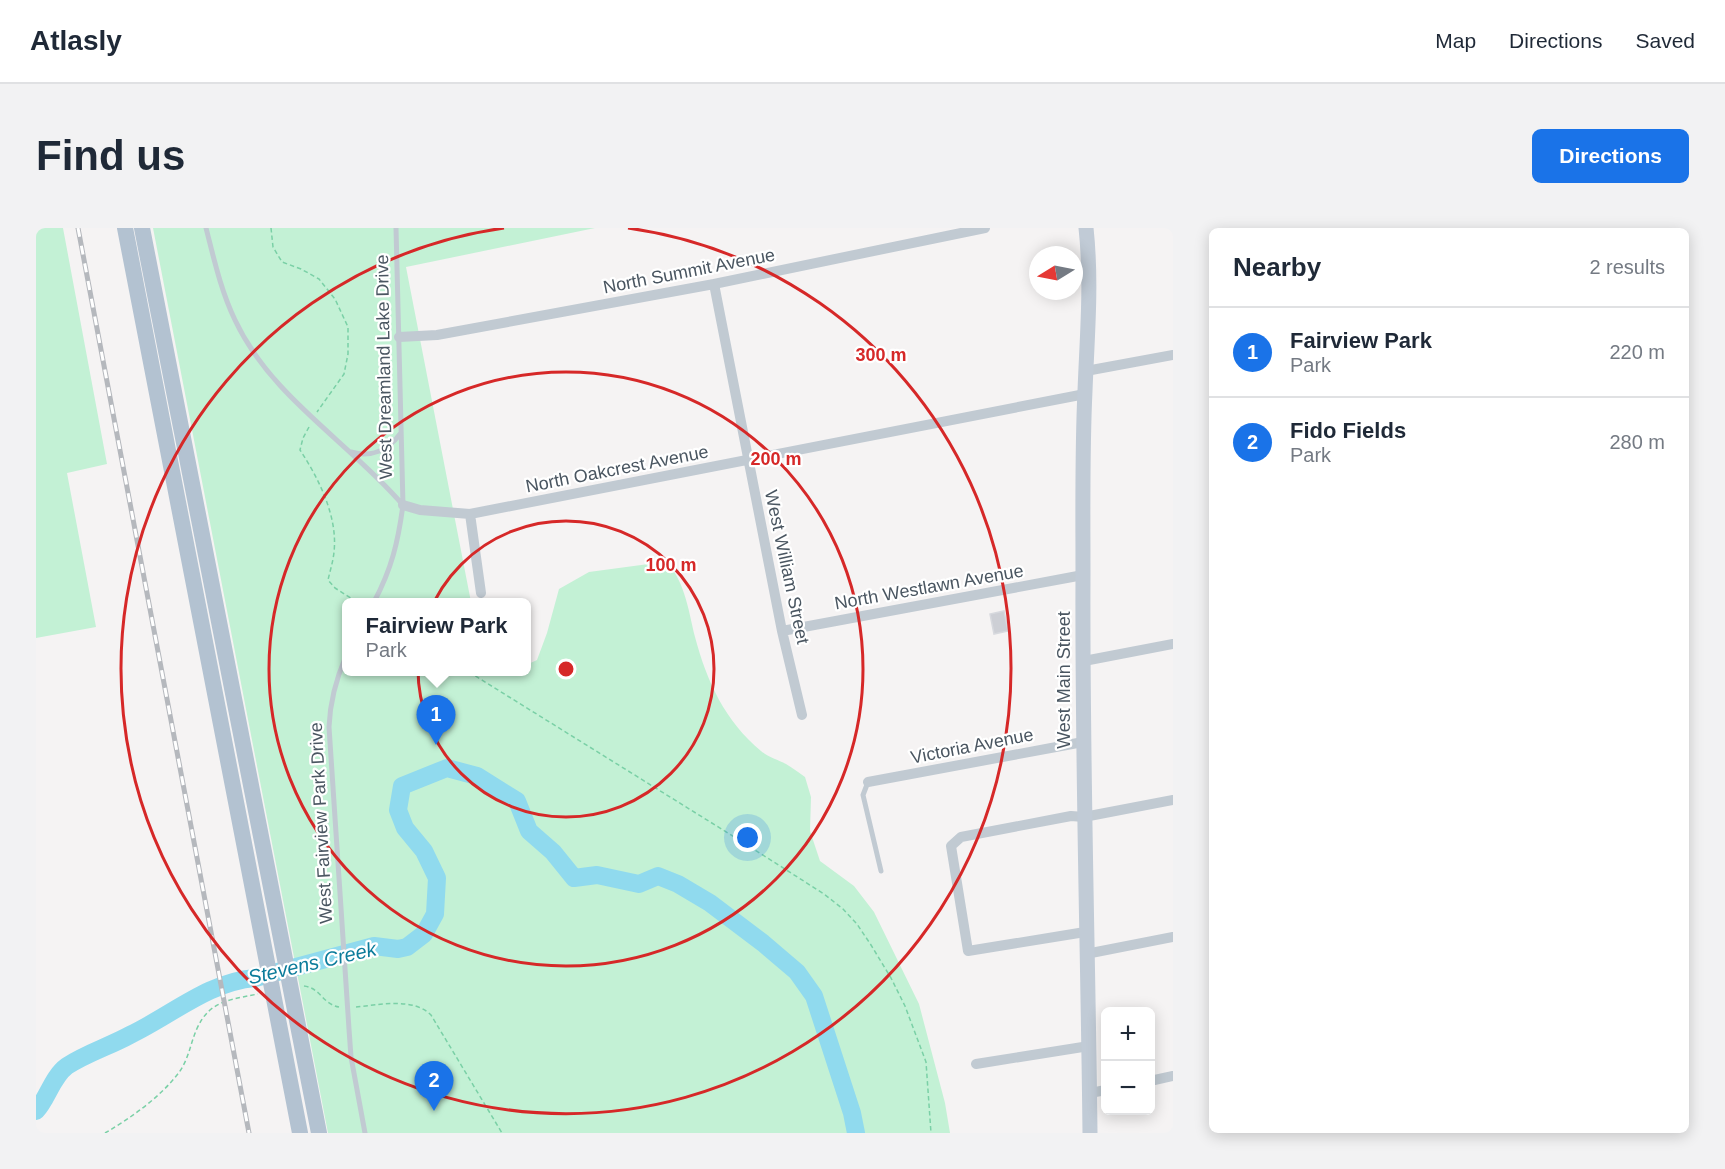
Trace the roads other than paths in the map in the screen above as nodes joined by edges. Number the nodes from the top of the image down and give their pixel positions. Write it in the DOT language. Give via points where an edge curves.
graph roads {
  1 [pos="125,228"];
  2 [pos="142,228"];
  3 [pos="207,228"];
  4 [pos="396,228"];
  5 [pos="985,228"];
  6 [pos="1086,228"];
  7 [pos="714,284"];
  8 [pos="399,337"];
  9 [pos="1173,355"];
  10 [pos="1086,371"];
  11 [pos="1085,394"];
  12 [pos="401,433"];
  13 [pos="350,452"];
  14 [pos="748,460"];
  15 [pos="403,505"];
  16 [pos="470,514"];
  17 [pos="1083,575"];
  18 [pos="481,593"];
  19 [pos="376,598"];
  20 [pos="782,631"];
  21 [pos="1173,644"];
  22 [pos="1084,661"];
  23 [pos="342,667"];
  24 [pos="802,715"];
  25 [pos="1083,742"];
  26 [pos="868,782"];
  27 [pos="1173,800"];
  28 [pos="1084,817"];
  29 [pos="881,871"];
  30 [pos="1085,932"];
  31 [pos="1173,937"];
  32 [pos="1086,954"];
  33 [pos="1089,1046"];
  34 [pos="976,1064"];
  35 [pos="1173,1076"];
  36 [pos="1155,1080"];
  37 [pos="1101,1091"];
  38 [pos="1089,1093"];
  39 [pos="300,1133"];
  40 [pos="319,1133"];
  41 [pos="365,1133"];
  42 [pos="1090,1133"];
  1 -- 39 [label="main road"];
  2 -- 40 [label="main road"];
  3 -- 13 [label="lane" via="221,283 235,321 251,348 313,419"];
  4 -- 8 [label="lane, West Dreamland Lake Drive"];
  5 -- 7 [label="street, North Summit Avenue"];
  6 -- 10 [label="street, West Main Street" via="1090,300"];
  7 -- 8 [label="street, North Summit Avenue" via="437,335"];
  7 -- 14 [label="street, West William Street"];
  8 -- 12 [label="lane, West Dreamland Lake Drive"];
  9 -- 10 [label="street"];
  10 -- 11 [label="street, West Main Street"];
  11 -- 14 [label="street, North Oakcrest Avenue"];
  11 -- 17 [label="street, West Main Street"];
  12 -- 13 [label="lane" via="381,451"];
  12 -- 15 [label="lane, West Dreamland Lake Drive"];
  13 -- 15 [label="lane"];
  14 -- 16 [label="street, North Oakcrest Avenue"];
  14 -- 20 [label="street, West William Street"];
  15 -- 16 [label="street, North Oakcrest Avenue"];
  15 -- 19 [label="lane" via="392,564"];
  16 -- 18 [label="street"];
  17 -- 20 [label="street, North Westlawn Avenue"];
  17 -- 22 [label="street, West Main Street"];
  20 -- 24 [label="street, West William Street"];
  21 -- 22 [label="street"];
  22 -- 25 [label="street, West Main Street"];
  23 -- 41 [label="lane, West Fairview Park Drive" via="334,688 329,727 351,1057"];
  25 -- 26 [label="street, Victoria Avenue"];
  25 -- 28 [label="street, West Main Street"];
  26 -- 29 [label="lane" via="863,795"];
  27 -- 28 [label="street"];
  28 -- 30 [label="street, West Main Street"];
  28 -- 30 [label="street" via="1071,816 961,837 951,846 968,951"];
  30 -- 32 [label="street, West Main Street"];
  31 -- 32 [label="street"];
  32 -- 33 [label="street, West Main Street"];
  33 -- 34 [label="street"];
  33 -- 38 [label="street, West Main Street"];
  35 -- 36 [label="street"];
  37 -- 38 [label="street"];
  38 -- 42 [label="street, West Main Street"];
}
